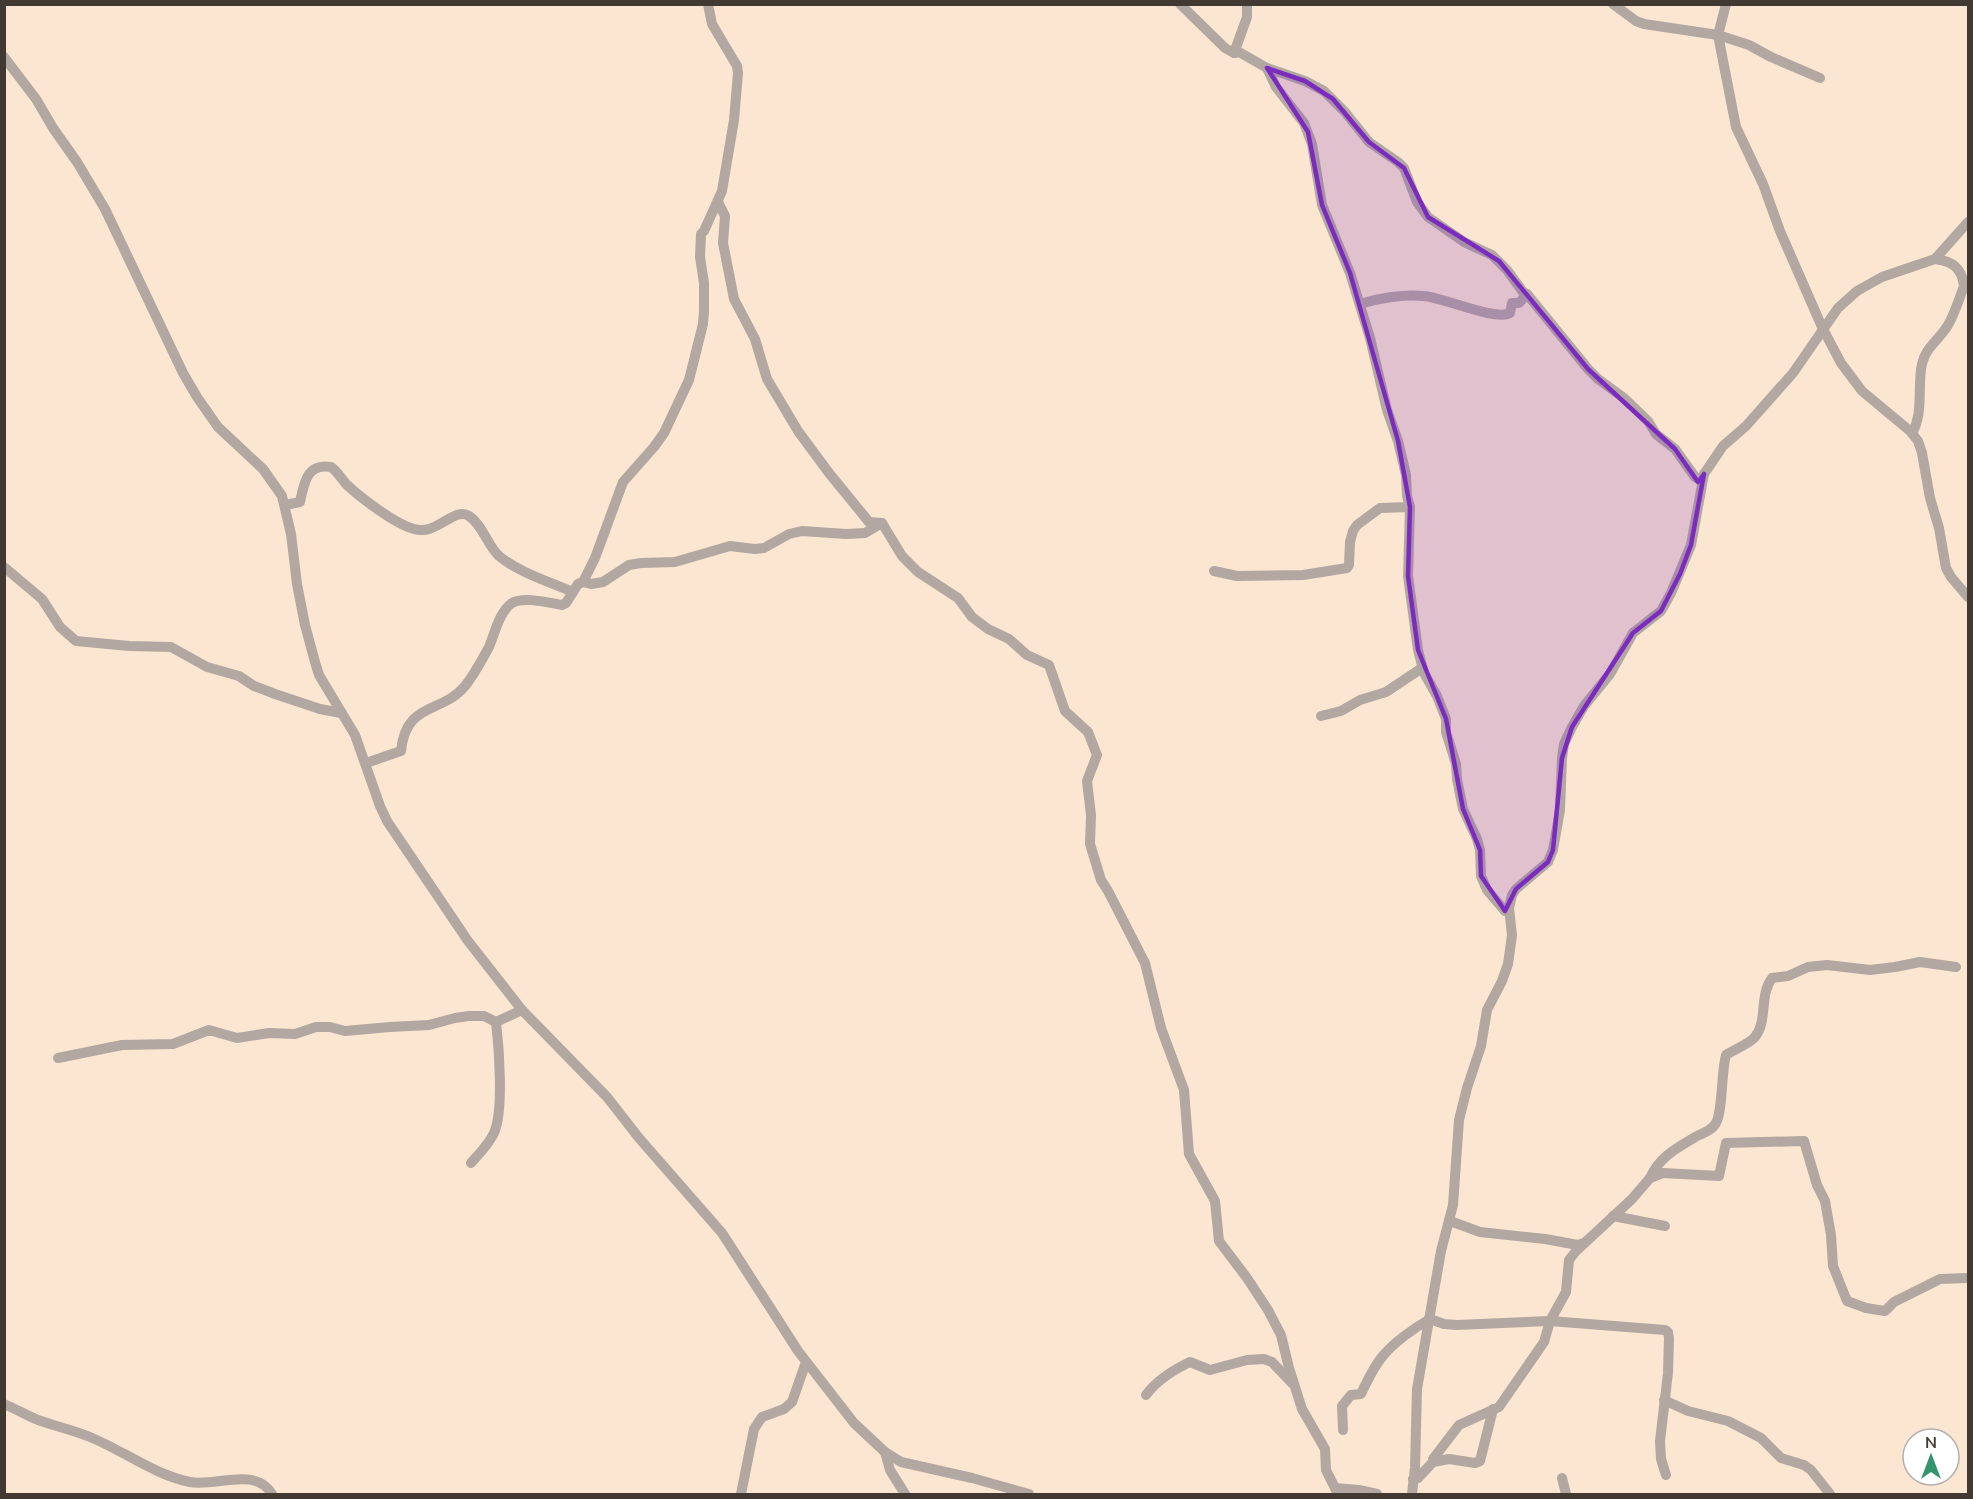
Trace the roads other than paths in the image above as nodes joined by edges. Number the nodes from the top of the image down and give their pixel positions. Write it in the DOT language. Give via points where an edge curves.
graph roads {
  1 [pos="708,4"];
  2 [pos="1180,4"];
  3 [pos="1247,4"];
  4 [pos="1613,4"];
  5 [pos="1726,4"];
  6 [pos="1718,35"];
  7 [pos="1234,53"];
  8 [pos="4,57"];
  9 [pos="1266,68"];
  10 [pos="1820,78"];
  11 [pos="718,202"];
  12 [pos="1968,222"];
  13 [pos="1935,259"];
  14 [pos="1527,294"];
  15 [pos="1360,304"];
  16 [pos="1823,328"];
  17 [pos="1912,433"];
  18 [pos="1704,474"];
  19 [pos="285,505"];
  20 [pos="1410,507"];
  21 [pos="882,523"];
  22 [pos="4,567"];
  23 [pos="1214,572"];
  24 [pos="583,582"];
  25 [pos="573,592"];
  26 [pos="1968,597"];
  27 [pos="1422,668"];
  28 [pos="341,713"];
  29 [pos="1321,716"];
  30 [pos="366,763"];
  31 [pos="1509,908"];
  32 [pos="1956,968"];
  33 [pos="522,1010"];
  34 [pos="496,1022"];
  35 [pos="58,1058"];
  36 [pos="471,1162"];
  37 [pos="1650,1178"];
  38 [pos="1613,1216"];
  39 [pos="1450,1221"];
  40 [pos="1665,1226"];
  41 [pos="1584,1243"];
  42 [pos="1968,1278"];
  43 [pos="1430,1319"];
  44 [pos="1550,1321"];
  45 [pos="806,1362"];
  46 [pos="1296,1387"];
  47 [pos="1146,1395"];
  48 [pos="1664,1400"];
  49 [pos="4,1404"];
  50 [pos="1493,1409"];
  51 [pos="1343,1430"];
  52 [pos="885,1452"];
  53 [pos="1433,1462"];
  54 [pos="1666,1474"];
  55 [pos="1562,1478"];
  56 [pos="1413,1479"];
  57 [pos="1336,1491"];
  58 [pos="272,1494"];
  59 [pos="741,1494"];
  60 [pos="905,1494"];
  61 [pos="1029,1494"];
  62 [pos="1377,1494"];
  63 [pos="1412,1494"];
  64 [pos="1566,1494"];
  65 [pos="1830,1494"];
  1 -- 11 [label="street" via="712,24 738,73 734,120"];
  2 -- 7 [label="street"];
  3 -- 7 [label="street" via="1247,17"];
  4 -- 6 [label="street" via="1644,24"];
  5 -- 6 [label="street"];
  6 -- 10 [label="street"];
  6 -- 16 [label="street" via="1736,127"];
  7 -- 9 [label="street" via="1239,52"];
  8 -- 19 [label="street" via="36,99 105,209 197,397 218,427 263,469"];
  9 -- 14 [label="street" via="1324,91 1369,141 1404,168 1428,218 1492,255"];
  9 -- 15 [label="street" via="1308,132 1322,205"];
  11 -- 21 [label="street" via="725,216 723,243 734,299 755,339 767,379 829,473 869,522"];
  11 -- 24 [label="street" via="701,234 705,311 689,380 664,433 623,482"];
  12 -- 13 [label="street"];
  13 -- 16 [label="street" via="1882,277 1857,291"];
  13 -- 17 [label="street" via="1949,260 1957,267 1964,286 1947,328 1923,358 1917,422"];
  14 -- 15 [label="street" via="1520,303 1512,303 1510,313 1499,316 1424,296"];
  14 -- 18 [label="street" via="1598,379 1648,421 1695,477 1700,480"];
  15 -- 20 [label="street" via="1398,441"];
  16 -- 17 [label="street" via="1852,380"];
  16 -- 18 [label="street" via="1793,373 1723,446"];
  17 -- 26 [label="street" via="1922,453 1946,568"];
  18 -- 31 [label="street" via="1691,545 1680,574 1661,611 1634,633 1572,727 1564,744 1560,810 1548,862 1516,889"];
  19 -- 25 [label="street" via="300,502 306,476 320,467 330,467 370,503 410,528 424,531 454,516 469,516 505,561"];
  19 -- 28 [label="street" via="311,648 319,675"];
  20 -- 23 [label="street" via="1380,508 1357,525 1347,568 1303,575 1237,576"];
  20 -- 27 [label="street" via="1407,576"];
  21 -- 24 [label="street" via="865,532 802,531 764,548 730,546 675,562 629,565 603,582"];
  21 -- 46 [label="street" via="918,572 958,598 972,617 988,629 1049,665 1065,711 1092,739 1097,755 1087,781 1090,848 1101,880 1145,963 1161,1028 1184,1090 1189,1154 1215,1201 1219,1241 1268,1310 1281,1335"];
  22 -- 28 [label="street" via="42,599 60,627 76,640 171,647 254,686"];
  24 -- 25 [label="street"];
  25 -- 30 [label="street" via="562,605 530,600 510,604 464,687 419,714 402,736 400,751"];
  27 -- 29 [label="street" via="1386,692"];
  27 -- 31 [label="street" via="1446,719 1463,809 1480,850 1481,876 1505,911"];
  28 -- 30 [label="street"];
  30 -- 33 [label="street" via="387,821 468,941"];
  31 -- 39 [label="street" via="1511,951 1487,1010 1481,1046 1459,1120"];
  32 -- 37 [label="street" via="1920,962 1870,970 1827,965 1772,978 1754,1039 1726,1055 1714,1126 1667,1154"];
  33 -- 34 [label="street"];
  33 -- 45 [label="street" via="607,1097 722,1233"];
  34 -- 35 [label="street" via="484,1016 469,1016 429,1025 345,1031 316,1027 296,1034 237,1038 209,1030 173,1044 122,1045"];
  34 -- 36 [label="street" via="499,1119 494,1134"];
  37 -- 38 [label="street"];
  37 -- 42 [label="street" via="1663,1173 1719,1176 1726,1143 1804,1142 1825,1201 1833,1266 1846,1301 1885,1311 1894,1302 1940,1279"];
  38 -- 40 [label="street"];
  38 -- 41 [label="street"];
  39 -- 41 [label="street" via="1480,1232"];
  39 -- 43 [label="street"];
  41 -- 44 [label="street" via="1569,1260 1566,1292"];
  43 -- 44 [label="street" via="1464,1325"];
  43 -- 51 [label="street" via="1382,1357 1361,1394 1351,1395 1342,1406"];
  43 -- 56 [label="street" via="1417,1389"];
  44 -- 48 [label="street" via="1668,1332"];
  44 -- 50 [label="street" via="1544,1342 1500,1407"];
  45 -- 52 [label="street" via="854,1423"];
  45 -- 59 [label="street" via="792,1402 762,1417 754,1429"];
  46 -- 47 [label="street" via="1272,1362 1257,1358 1210,1370 1190,1362 1153,1384"];
  46 -- 57 [label="street" via="1305,1416 1324,1449 1326,1470"];
  48 -- 54 [label="street" via="1660,1451"];
  48 -- 65 [label="street" via="1728,1421 1761,1438 1781,1458 1811,1470"];
  49 -- 58 [label="street" via="89,1437 168,1476 203,1484 244,1480 259,1483"];
  50 -- 53 [label="street" via="1459,1425"];
  50 -- 53 [label="street" via="1480,1461"];
  52 -- 60 [label="street" via="890,1470"];
  52 -- 61 [label="street" via="909,1464"];
  53 -- 56 [label="street" via="1419,1478"];
  55 -- 64 [label="street"];
  56 -- 63 [label="street"];
  57 -- 62 [label="street"];
}
